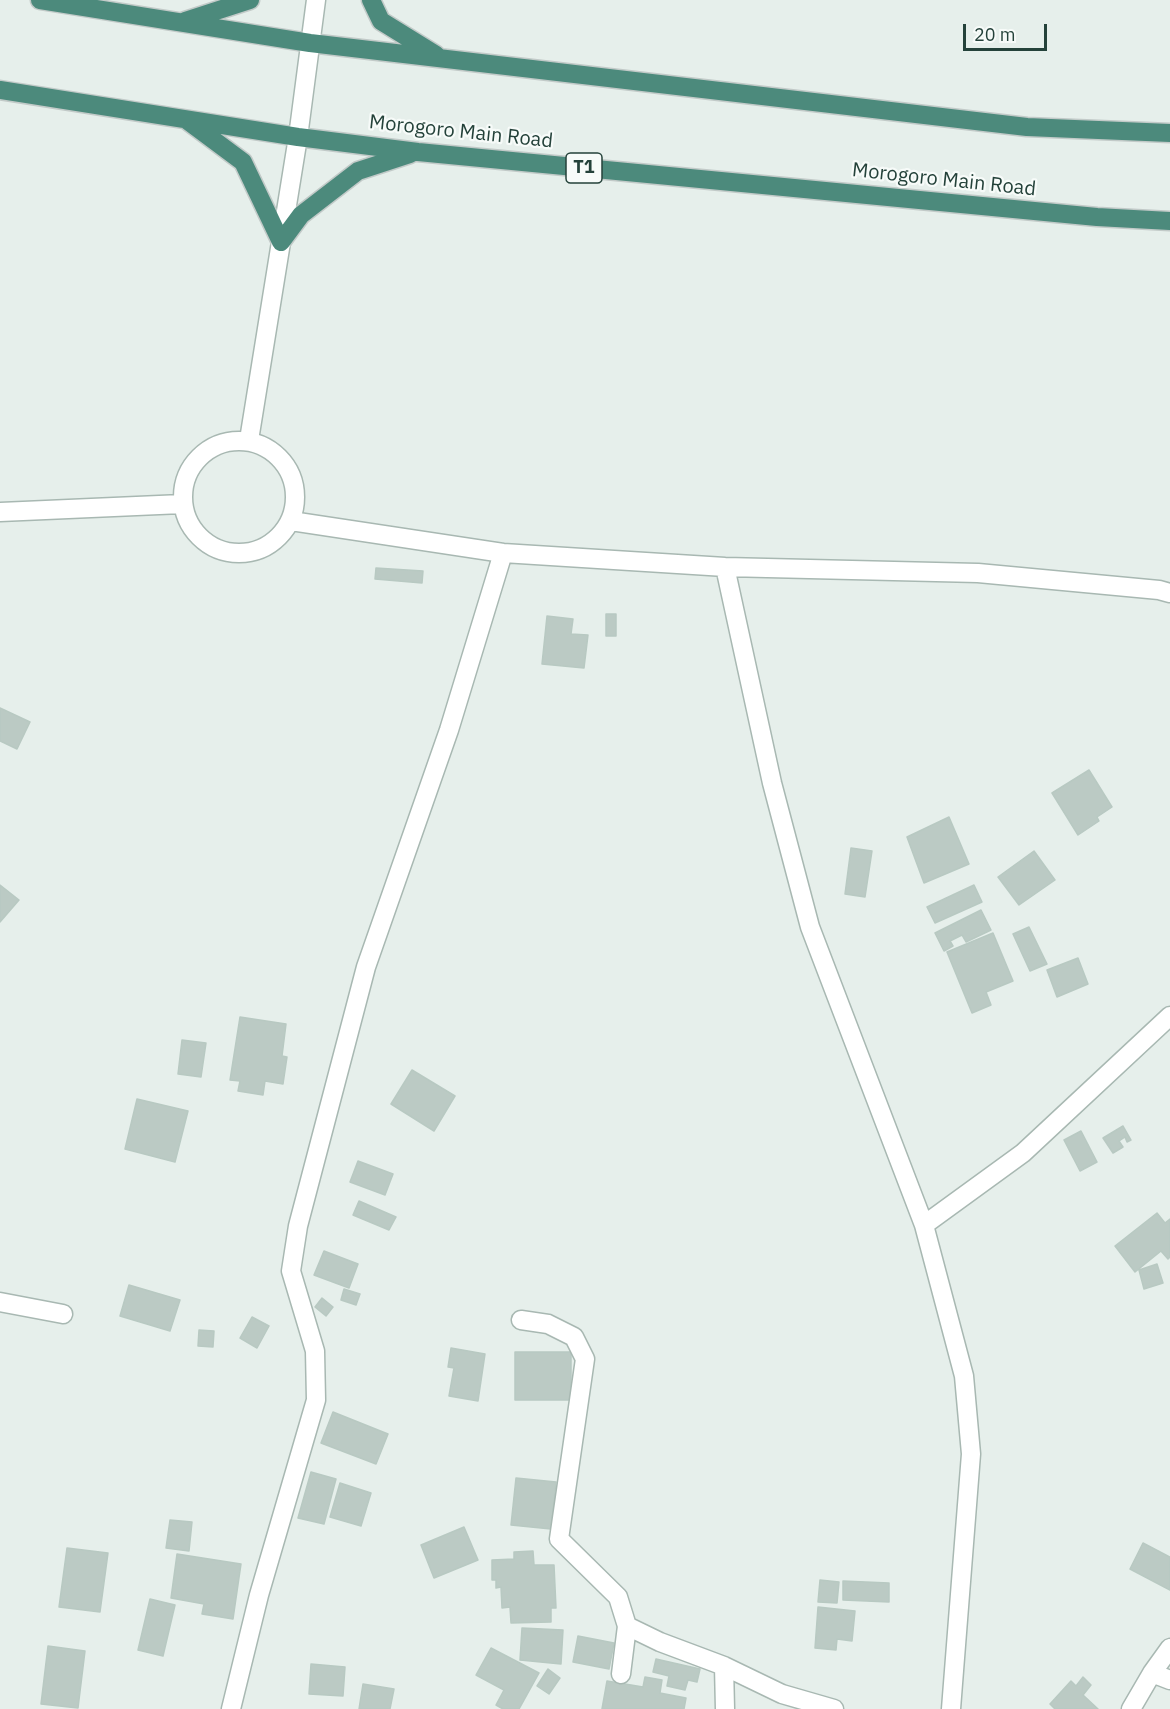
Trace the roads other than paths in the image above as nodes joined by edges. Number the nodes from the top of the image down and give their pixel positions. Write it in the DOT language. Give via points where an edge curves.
graph roads {
  1 [pos="40,0"];
  2 [pos="250,0"];
  3 [pos="316,0"];
  4 [pos="371,0"];
  5 [pos="180,22"];
  6 [pos="310,43"];
  7 [pos="441,58"];
  8 [pos="0,90"];
  9 [pos="185,119"];
  10 [pos="1170,133"];
  11 [pos="298,137"];
  12 [pos="418,152"];
  13 [pos="1170,221"];
  14 [pos="281,242"];
  15 [pos="249,440"];
  16 [pos="182,504"];
  17 [pos="0,512"];
  18 [pos="291,521"];
  19 [pos="503,552"];
  20 [pos="725,567"];
  21 [pos="1170,593"];
  22 [pos="1170,1016"];
  23 [pos="924,1225"];
  24 [pos="0,1302"];
  25 [pos="63,1314"];
  26 [pos="521,1320"];
  27 [pos="627,1626"];
  28 [pos="1170,1648"];
  29 [pos="724,1666"];
  30 [pos="1152,1673"];
  31 [pos="621,1674"];
  32 [pos="1170,1680"];
  33 [pos="231,1709"];
  34 [pos="725,1709"];
  35 [pos="834,1709"];
  36 [pos="951,1709"];
  37 [pos="1131,1709"];
  1 -- 5 [label="highway"];
  2 -- 5 [label="highway"];
  3 -- 6 [label="street"];
  4 -- 7 [label="highway" via="381,21"];
  5 -- 6 [label="highway"];
  6 -- 7 [label="highway"];
  6 -- 11 [label="street"];
  7 -- 10 [label="highway" via="1027,127"];
  8 -- 9 [label="highway, Morogoro Main Road / T1"];
  9 -- 11 [label="highway, Morogoro Main Road / T1"];
  9 -- 14 [label="highway" via="243,162"];
  11 -- 12 [label="highway, Morogoro Main Road / T1"];
  11 -- 14 [label="street"];
  12 -- 13 [label="highway, Morogoro Main Road / T1"];
  12 -- 14 [label="highway" via="358,171 301,215"];
  14 -- 15 [label="street"];
  15 -- 16 [label="street" via="214,445 188,470"];
  15 -- 18 [label="street" via="280,456 296,487"];
  16 -- 17 [label="street"];
  16 -- 18 [label="street" via="198,537 230,553 267,547"];
  18 -- 19 [label="street"];
  19 -- 20 [label="street"];
  19 -- 33 [label="street" via="449,730 366,967 298,1226 291,1271 315,1351 316,1401 259,1595"];
  20 -- 21 [label="street" via="978,573"];
  20 -- 23 [label="street" via="772,783 810,927"];
  22 -- 23 [label="street" via="1023,1153"];
  23 -- 36 [label="street" via="964,1376 971,1454"];
  24 -- 25 [label="street"];
  26 -- 27 [label="street" via="548,1324 574,1337 585,1359 559,1539 618,1597"];
  27 -- 29 [label="street"];
  27 -- 31 [label="street"];
  28 -- 30 [label="street"];
  29 -- 34 [label="street"];
  29 -- 35 [label="street" via="782,1694"];
  30 -- 32 [label="street"];
  30 -- 37 [label="street"];
}
